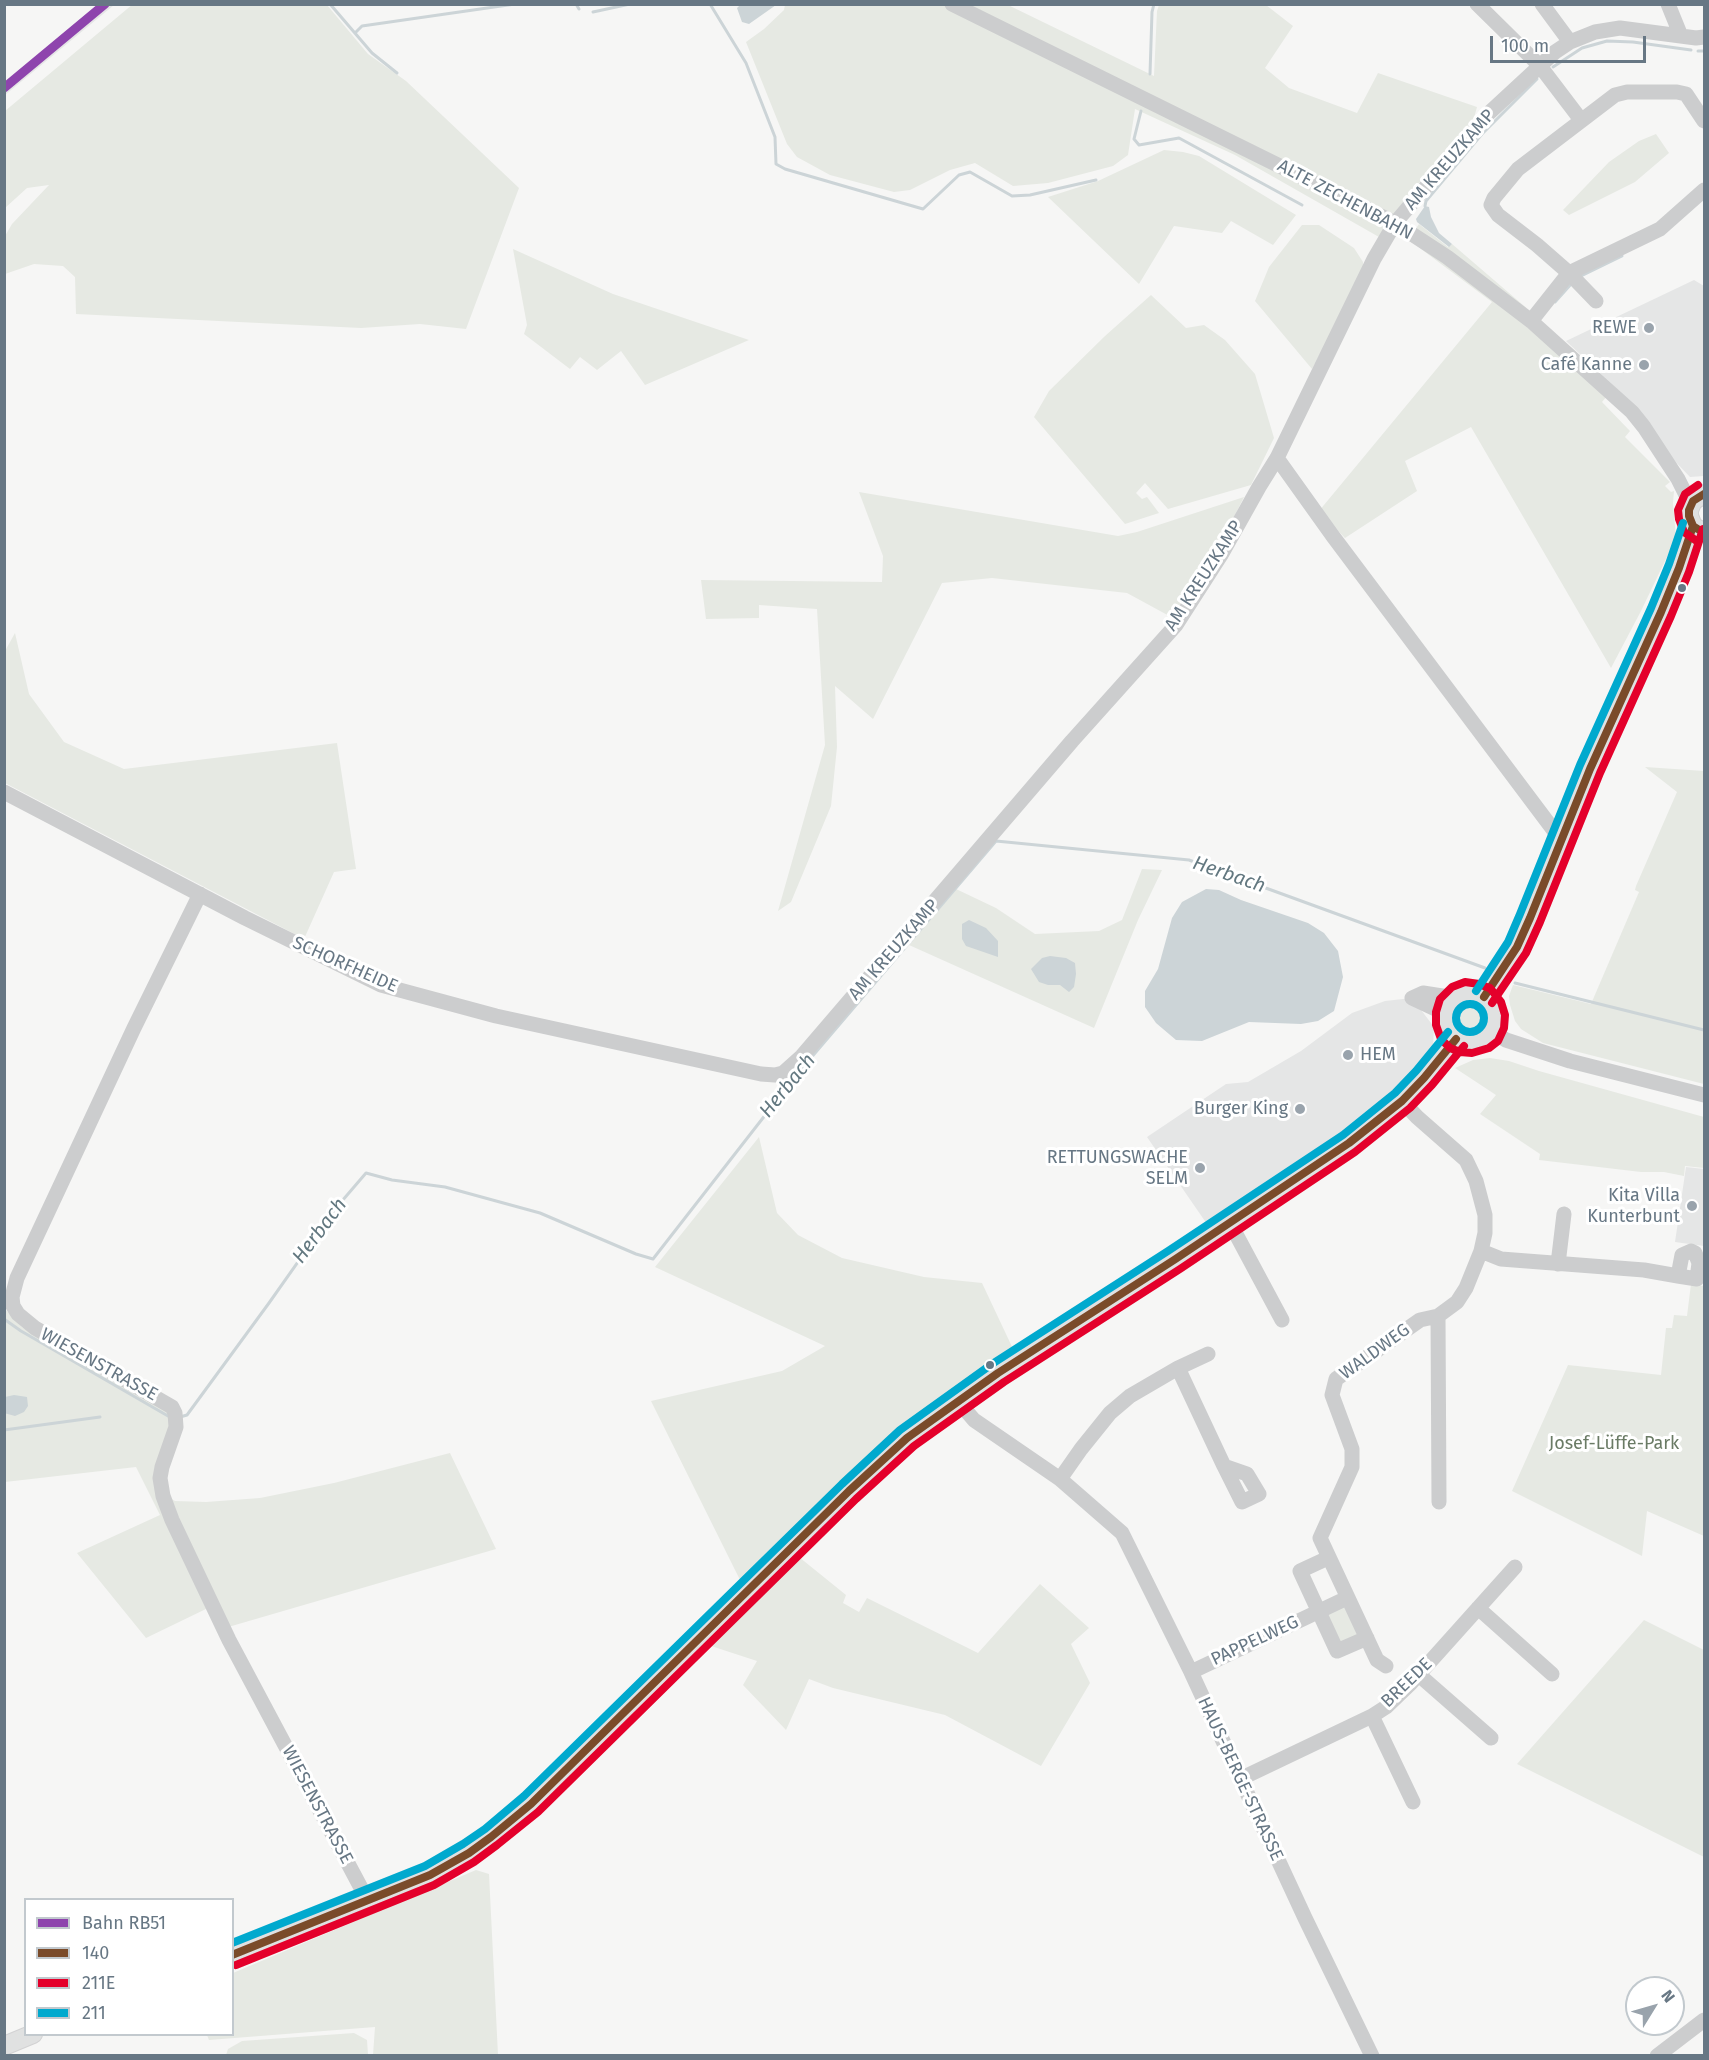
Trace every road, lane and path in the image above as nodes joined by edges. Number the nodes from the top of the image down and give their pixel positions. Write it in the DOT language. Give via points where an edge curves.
graph roads {
  1 [pos="952,4"];
  2 [pos="1477,4"];
  3 [pos="1542,4"];
  4 [pos="1668,4"];
  5 [pos="1681,36"];
  6 [pos="1704,37"];
  7 [pos="1570,42"];
  8 [pos="1540,66"];
  9 [pos="1702,113"];
  10 [pos="1581,120"];
  11 [pos="1704,190"];
  12 [pos="1395,223"];
  13 [pos="1569,273"];
  14 [pos="1596,301"];
  15 [pos="1531,321"];
  16 [pos="1277,458"];
  17 [pos="1699,498"];
  18 [pos="1701,531"];
  19 [pos="4,792"];
  20 [pos="1561,840"];
  21 [pos="200,894"];
  22 [pos="1484,997"];
  23 [pos="1491,1030"];
  24 [pos="1456,1039"];
  25 [pos="783,1073"];
  26 [pos="1704,1095"];
  27 [pos="1402,1101"];
  28 [pos="1564,1214"];
  29 [pos="1230,1223"];
  30 [pos="1481,1251"];
  31 [pos="1558,1264"];
  32 [pos="1678,1276"];
  33 [pos="1438,1316"];
  34 [pos="1282,1320"];
  35 [pos="1208,1354"];
  36 [pos="1178,1368"];
  37 [pos="957,1400"];
  38 [pos="1224,1466"];
  39 [pos="1060,1479"];
  40 [pos="1439,1502"];
  41 [pos="1328,1558"];
  42 [pos="1515,1567"];
  43 [pos="1347,1598"];
  44 [pos="1478,1608"];
  45 [pos="1318,1611"];
  46 [pos="1367,1638"];
  47 [pos="1386,1666"];
  48 [pos="1191,1672"];
  49 [pos="1552,1674"];
  50 [pos="1419,1675"];
  51 [pos="1372,1716"];
  52 [pos="1491,1738"];
  53 [pos="1240,1779"];
  54 [pos="1413,1802"];
  55 [pos="368,1901"];
  56 [pos="234,1954"];
  57 [pos="1704,2020"];
  58 [pos="28,2036"];
  59 [pos="4,2046"];
  60 [pos="1372,2055"];
  61 [pos="1657,2055"];
  1 -- 12 [label="street, ALTE ZECHENBAHN"];
  2 -- 8 [label="street"];
  3 -- 7 [label="street"];
  4 -- 5 [label="street"];
  5 -- 6 [label="street, AM KREUZKAMP"];
  5 -- 7 [label="street, AM KREUZKAMP" via="1620,28"];
  7 -- 8 [label="street, AM KREUZKAMP"];
  8 -- 10 [label="street"];
  8 -- 12 [label="street, AM KREUZKAMP" via="1489,113"];
  9 -- 10 [label="street" via="1686,94 1627,92 1615,95"];
  10 -- 13 [label="street" via="1518,169 1491,205"];
  11 -- 13 [label="street" via="1660,229"];
  12 -- 15 [label="street, ALTE ZECHENBAHN"];
  12 -- 16 [label="street, AM KREUZKAMP"];
  13 -- 14 [label="street"];
  13 -- 15 [label="street"];
  15 -- 17 [label="street, ALTE ZECHENBAHN" via="1632,412 1678,479"];
  16 -- 20 [label="street"];
  16 -- 25 [label="street, AM KREUZKAMP" via="1176,625 802,1056"];
  17 -- 18 [label="main road" via="1689,516"];
  18 -- 20 [label="main road" via="1682,561"];
  19 -- 21 [label="street, SCHORFHEIDE"];
  20 -- 22 [label="main road" via="1517,947"];
  21 -- 25 [label="street, SCHORFHEIDE" via="381,984 496,1016 760,1074"];
  21 -- 55 [label="street, WIESENSTRASSE" via="17,1278 13,1306 35,1328 172,1407 176,1427 160,1478 172,1520 229,1640"];
  22 -- 23 [label="main road" via="1494,1012"];
  22 -- 24 [label="main road" via="1468,992 1450,1006 1446,1023"];
  23 -- 24 [label="main road" via="1476,1042"];
  23 -- 26 [label="street" via="1506,1040 1570,1061"];
  24 -- 27 [label="main road"];
  27 -- 29 [label="main road" via="1349,1143"];
  27 -- 30 [label="street, WALDWEG" via="1466,1160 1485,1215"];
  28 -- 31 [label="street"];
  29 -- 34 [label="street"];
  29 -- 37 [label="main road"];
  30 -- 31 [label="street" via="1501,1259"];
  30 -- 33 [label="street, WALDWEG" via="1466,1288"];
  31 -- 32 [label="street"];
  33 -- 40 [label="street, WALDWEG"];
  33 -- 41 [label="street, WALDWEG" via="1420,1320 1336,1379 1332,1395 1352,1449 1352,1467 1320,1538"];
  35 -- 36 [label="street"];
  36 -- 38 [label="street"];
  36 -- 39 [label="street" via="1130,1396 1110,1413"];
  37 -- 39 [label="street, HAUS-BERGE-STRASSE" via="974,1420"];
  37 -- 55 [label="main road" via="878,1464 531,1804 469,1853 430,1875"];
  39 -- 48 [label="street, HAUS-BERGE-STRASSE" via="1122,1533"];
  41 -- 43 [label="street"];
  41 -- 45 [label="street" via="1300,1571"];
  42 -- 44 [label="street, BREEDE"];
  43 -- 45 [label="street, PAPPELWEG"];
  43 -- 46 [label="street"];
  44 -- 49 [label="street"];
  44 -- 50 [label="street, BREEDE"];
  45 -- 46 [label="street" via="1338,1652"];
  45 -- 48 [label="street, PAPPELWEG"];
  46 -- 47 [label="street" via="1377,1660"];
  48 -- 53 [label="street, HAUS-BERGE-STRASSE"];
  50 -- 51 [label="street, BREEDE"];
  50 -- 52 [label="street"];
  51 -- 53 [label="street, BREEDE"];
  51 -- 54 [label="street"];
  53 -- 60 [label="street, HAUS-BERGE-STRASSE"];
  55 -- 56 [label="main road"];
  57 -- 61 [label="street"];
  58 -- 59 [label="main road"];
}
